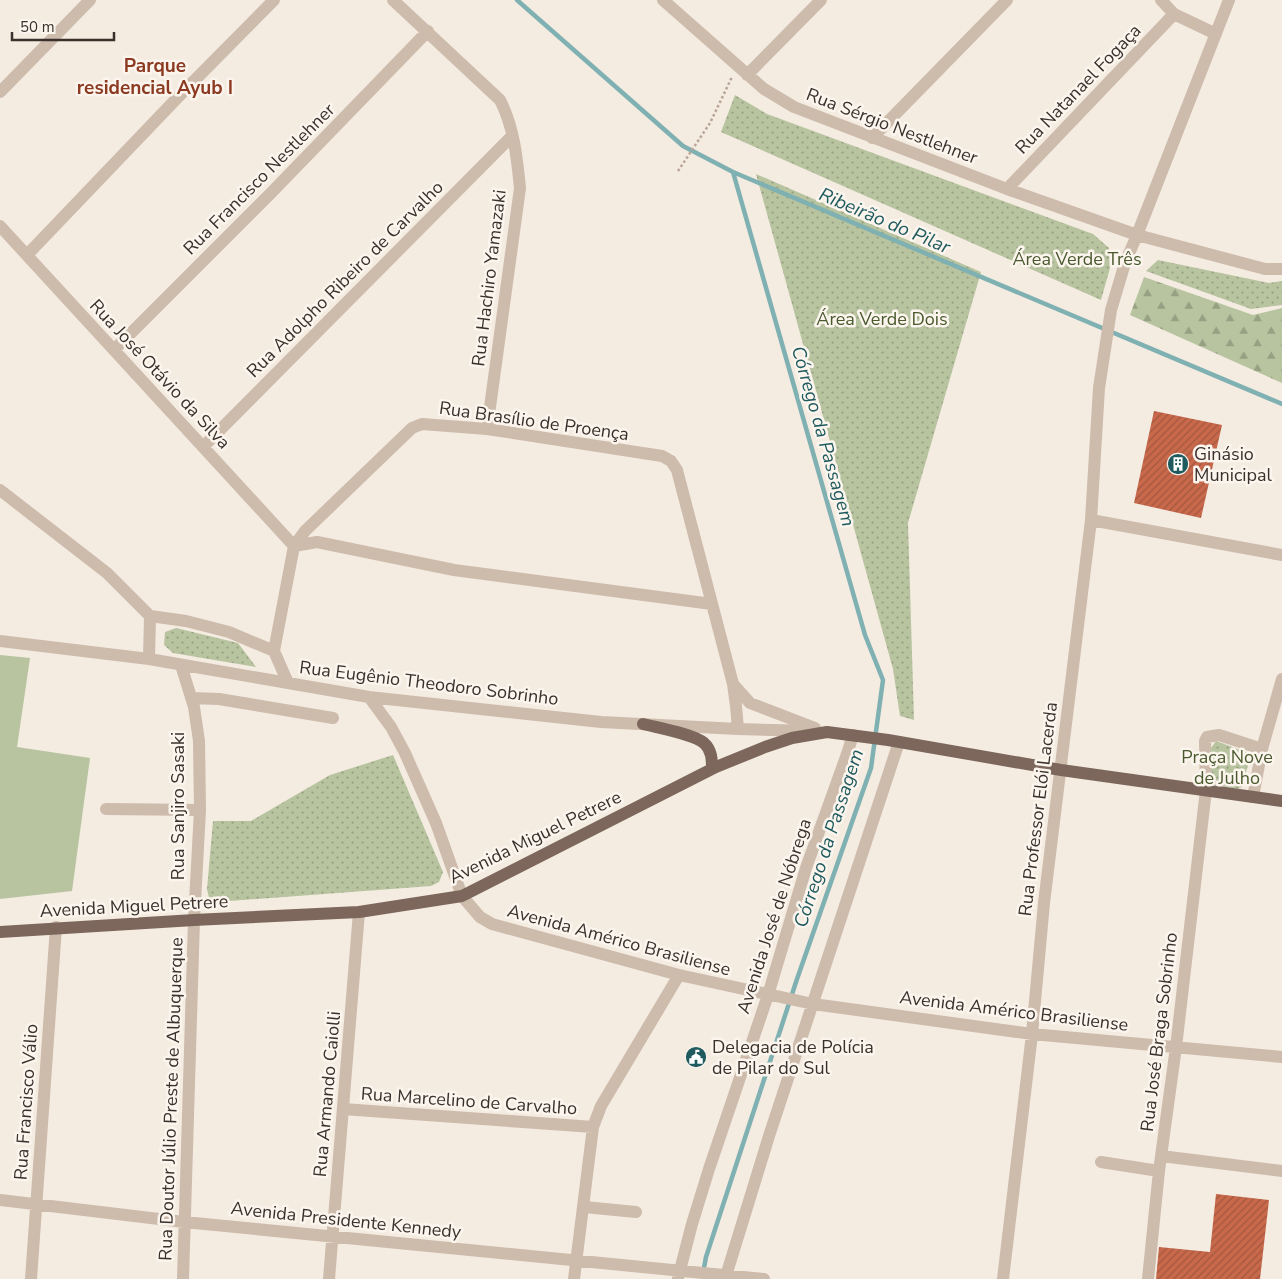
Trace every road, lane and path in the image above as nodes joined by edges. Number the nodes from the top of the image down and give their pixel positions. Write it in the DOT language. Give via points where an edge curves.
graph roads {
  1 [pos="90,0"];
  2 [pos="274,0"];
  3 [pos="393,0"];
  4 [pos="662,0"];
  5 [pos="821,0"];
  6 [pos="1007,0"];
  7 [pos="1161,0"];
  8 [pos="1229,0"];
  9 [pos="1174,14"];
  10 [pos="428,31"];
  11 [pos="1216,34"];
  12 [pos="737,66"];
  13 [pos="747,75"];
  14 [pos="0,92"];
  15 [pos="512,136"];
  16 [pos="872,138"];
  17 [pos="678,171"];
  18 [pos="1007,189"];
  19 [pos="0,226"];
  20 [pos="1137,236"];
  21 [pos="27,255"];
  22 [pos="1282,269"];
  23 [pos="114,350"];
  24 [pos="487,429"];
  25 [pos="203,447"];
  26 [pos="0,490"];
  27 [pos="1091,520"];
  28 [pos="294,546"];
  29 [pos="1282,555"];
  30 [pos="712,604"];
  31 [pos="150,616"];
  32 [pos="0,640"];
  33 [pos="274,651"];
  34 [pos="149,659"];
  35 [pos="182,665"];
  36 [pos="1282,679"];
  37 [pos="288,683"];
  38 [pos="732,684"];
  39 [pos="369,697"];
  40 [pos="192,698"];
  41 [pos="333,718"];
  42 [pos="643,724"];
  43 [pos="738,729"];
  44 [pos="827,732"];
  45 [pos="857,736"];
  46 [pos="894,741"];
  47 [pos="1262,749"];
  48 [pos="712,769"];
  49 [pos="1061,770"];
  50 [pos="1206,790"];
  51 [pos="1253,797"];
  52 [pos="1282,801"];
  53 [pos="106,809"];
  54 [pos="200,810"];
  55 [pos="462,896"];
  56 [pos="359,912"];
  57 [pos="194,920"];
  58 [pos="56,928"];
  59 [pos="0,932"];
  60 [pos="679,975"];
  61 [pos="773,996"];
  62 [pos="807,1003"];
  63 [pos="1032,1034"];
  64 [pos="1176,1047"];
  65 [pos="1282,1057"];
  66 [pos="343,1109"];
  67 [pos="593,1127"];
  68 [pos="1161,1156"];
  69 [pos="1101,1162"];
  70 [pos="1158,1171"];
  71 [pos="1282,1171"];
  72 [pos="0,1200"];
  73 [pos="36,1204"];
  74 [pos="584,1207"];
  75 [pos="636,1212"];
  76 [pos="184,1222"];
  77 [pos="333,1237"];
  78 [pos="577,1260"];
  79 [pos="683,1274"];
  80 [pos="722,1276"];
  81 [pos="31,1279"];
  82 [pos="183,1279"];
  83 [pos="329,1279"];
  84 [pos="574,1279"];
  85 [pos="764,1279"];
  86 [pos="1003,1279"];
  87 [pos="1148,1279"];
  1 -- 14 [label="street"];
  2 -- 21 [label="street"];
  3 -- 10 [label="street, Rua Hachiro Yamazaki"];
  4 -- 12 [label="street, Rua Sérgio Nestlehner"];
  5 -- 13 [label="street"];
  6 -- 16 [label="street"];
  7 -- 9 [label="street"];
  8 -- 11 [label="street"];
  9 -- 11 [label="street"];
  9 -- 18 [label="street, Rua Natanael Fogaça"];
  10 -- 15 [label="street, Rua Hachiro Yamazaki" via="500,100 508,115"];
  10 -- 23 [label="street, Rua Francisco Nestlehner"];
  11 -- 20 [label="street"];
  12 -- 13 [label="street, Rua Sérgio Nestlehner"];
  12 -- 17 [label="path" via="710,123"];
  13 -- 16 [label="street, Rua Sérgio Nestlehner" via="781,101"];
  15 -- 24 [label="street, Rua Hachiro Yamazaki" via="520,188"];
  15 -- 25 [label="street, Rua Adolpho Ribeiro de Carvalho"];
  16 -- 18 [label="street, Rua Sérgio Nestlehner"];
  18 -- 20 [label="street, Rua Sérgio Nestlehner"];
  19 -- 21 [label="street, Rua José Otávio da Silva"];
  20 -- 22 [label="street, Rua Sérgio Nestlehner" via="1265,269"];
  20 -- 27 [label="street, Rua Professor Elói Lacerda" via="1125,263 1105,343"];
  21 -- 23 [label="street, Rua José Otávio da Silva"];
  23 -- 25 [label="street, Rua José Otávio da Silva"];
  24 -- 28 [label="street, Rua Brasílio de Proença" via="422,424 412,428 305,531"];
  24 -- 30 [label="street, Rua Brasílio de Proença" via="662,456 671,461 677,470"];
  25 -- 28 [label="street, Rua José Otávio da Silva"];
  26 -- 31 [label="street" via="107,573"];
  27 -- 29 [label="street"];
  27 -- 49 [label="street, Rua Professor Elói Lacerda"];
  28 -- 30 [label="street" via="317,542 454,570"];
  28 -- 33 [label="street, Rua Brasílio de Proença"];
  30 -- 38 [label="street"];
  31 -- 33 [label="street" via="229,632"];
  31 -- 34 [label="street"];
  32 -- 34 [label="street, Rua Eugênio Theodoro Sobrinho"];
  33 -- 37 [label="street"];
  34 -- 35 [label="street, Rua Eugênio Theodoro Sobrinho"];
  35 -- 37 [label="street, Rua Eugênio Theodoro Sobrinho"];
  35 -- 40 [label="street, Rua Sanjiro Sasaki"];
  36 -- 47 [label="street"];
  37 -- 39 [label="street, Rua Eugênio Theodoro Sobrinho"];
  38 -- 43 [label="street"];
  38 -- 44 [label="street" via="750,703"];
  39 -- 42 [label="street, Rua Eugênio Theodoro Sobrinho"];
  39 -- 55 [label="street" via="406,753"];
  40 -- 41 [label="street" via="219,699"];
  40 -- 54 [label="street, Rua Sanjiro Sasaki" via="199,740"];
  42 -- 43 [label="street, Rua Eugênio Theodoro Sobrinho"];
  42 -- 48 [label="main road" via="694,738 704,744 712,758"];
  43 -- 44 [label="street, Rua Eugênio Theodoro Sobrinho"];
  44 -- 45 [label="main road, Avenida Miguel Petrere"];
  44 -- 48 [label="main road, Avenida Miguel Petrere" via="792,738"];
  45 -- 46 [label="main road, Avenida Miguel Petrere"];
  45 -- 61 [label="street, Avenida José de Nóbrega" via="806,868"];
  46 -- 49 [label="main road, Avenida Miguel Petrere"];
  46 -- 62 [label="street"];
  47 -- 50 [label="street" via="1219,735 1207,737"];
  47 -- 51 [label="street"];
  48 -- 55 [label="main road, Avenida Miguel Petrere"];
  49 -- 50 [label="main road, Avenida Miguel Petrere"];
  49 -- 63 [label="street, Rua Professor Elói Lacerda"];
  50 -- 51 [label="main road, Avenida Miguel Petrere"];
  50 -- 64 [label="street, Rua José Braga Sobrinho"];
  51 -- 52 [label="main road, Avenida Miguel Petrere"];
  53 -- 54 [label="street"];
  54 -- 57 [label="street, Rua Sanjiro Sasaki"];
  55 -- 56 [label="main road, Avenida Miguel Petrere"];
  55 -- 60 [label="street, Avenida Américo Brasiliense" via="492,924"];
  56 -- 57 [label="main road, Avenida Miguel Petrere"];
  56 -- 66 [label="street, Rua Armando Caiolli"];
  57 -- 58 [label="main road, Avenida Miguel Petrere"];
  57 -- 76 [label="street, Rua Doutor Júlio Preste de Albuquerque"];
  58 -- 59 [label="main road, Avenida Miguel Petrere"];
  58 -- 73 [label="street, Rua Francisco Válio"];
  60 -- 61 [label="street, Avenida Américo Brasiliense"];
  60 -- 67 [label="street" via="601,1106"];
  61 -- 62 [label="street, Avenida Américo Brasiliense"];
  61 -- 79 [label="street, Avenida José de Nóbrega" via="709,1169 692,1224"];
  62 -- 63 [label="street, Avenida Américo Brasiliense"];
  62 -- 80 [label="street" via="769,1136"];
  63 -- 64 [label="street, Avenida Américo Brasiliense"];
  63 -- 86 [label="street, Rua Professor Elói Lacerda"];
  64 -- 65 [label="street, Avenida Américo Brasiliense"];
  64 -- 68 [label="street, Rua José Braga Sobrinho"];
  66 -- 67 [label="street, Rua Marcelino de Carvalho"];
  66 -- 77 [label="street, Rua Armando Caiolli"];
  67 -- 74 [label="street"];
  68 -- 70 [label="street, Rua José Braga Sobrinho"];
  68 -- 71 [label="street"];
  69 -- 70 [label="street"];
  70 -- 87 [label="street, Rua José Braga Sobrinho"];
  72 -- 73 [label="street, Avenida Presidente Kennedy"];
  73 -- 76 [label="street, Avenida Presidente Kennedy"];
  73 -- 81 [label="street, Rua Francisco Válio"];
  74 -- 75 [label="street"];
  74 -- 78 [label="street"];
  76 -- 77 [label="street, Avenida Presidente Kennedy"];
  76 -- 82 [label="street, Rua Doutor Júlio Preste de Albuquerque"];
  77 -- 78 [label="street, Avenida Presidente Kennedy"];
  77 -- 83 [label="street, Rua Armando Caiolli"];
  78 -- 79 [label="street, Avenida Presidente Kennedy"];
  78 -- 84 [label="street"];
  79 -- 80 [label="street, Avenida Presidente Kennedy"];
  80 -- 85 [label="street, Avenida Presidente Kennedy"];
}
